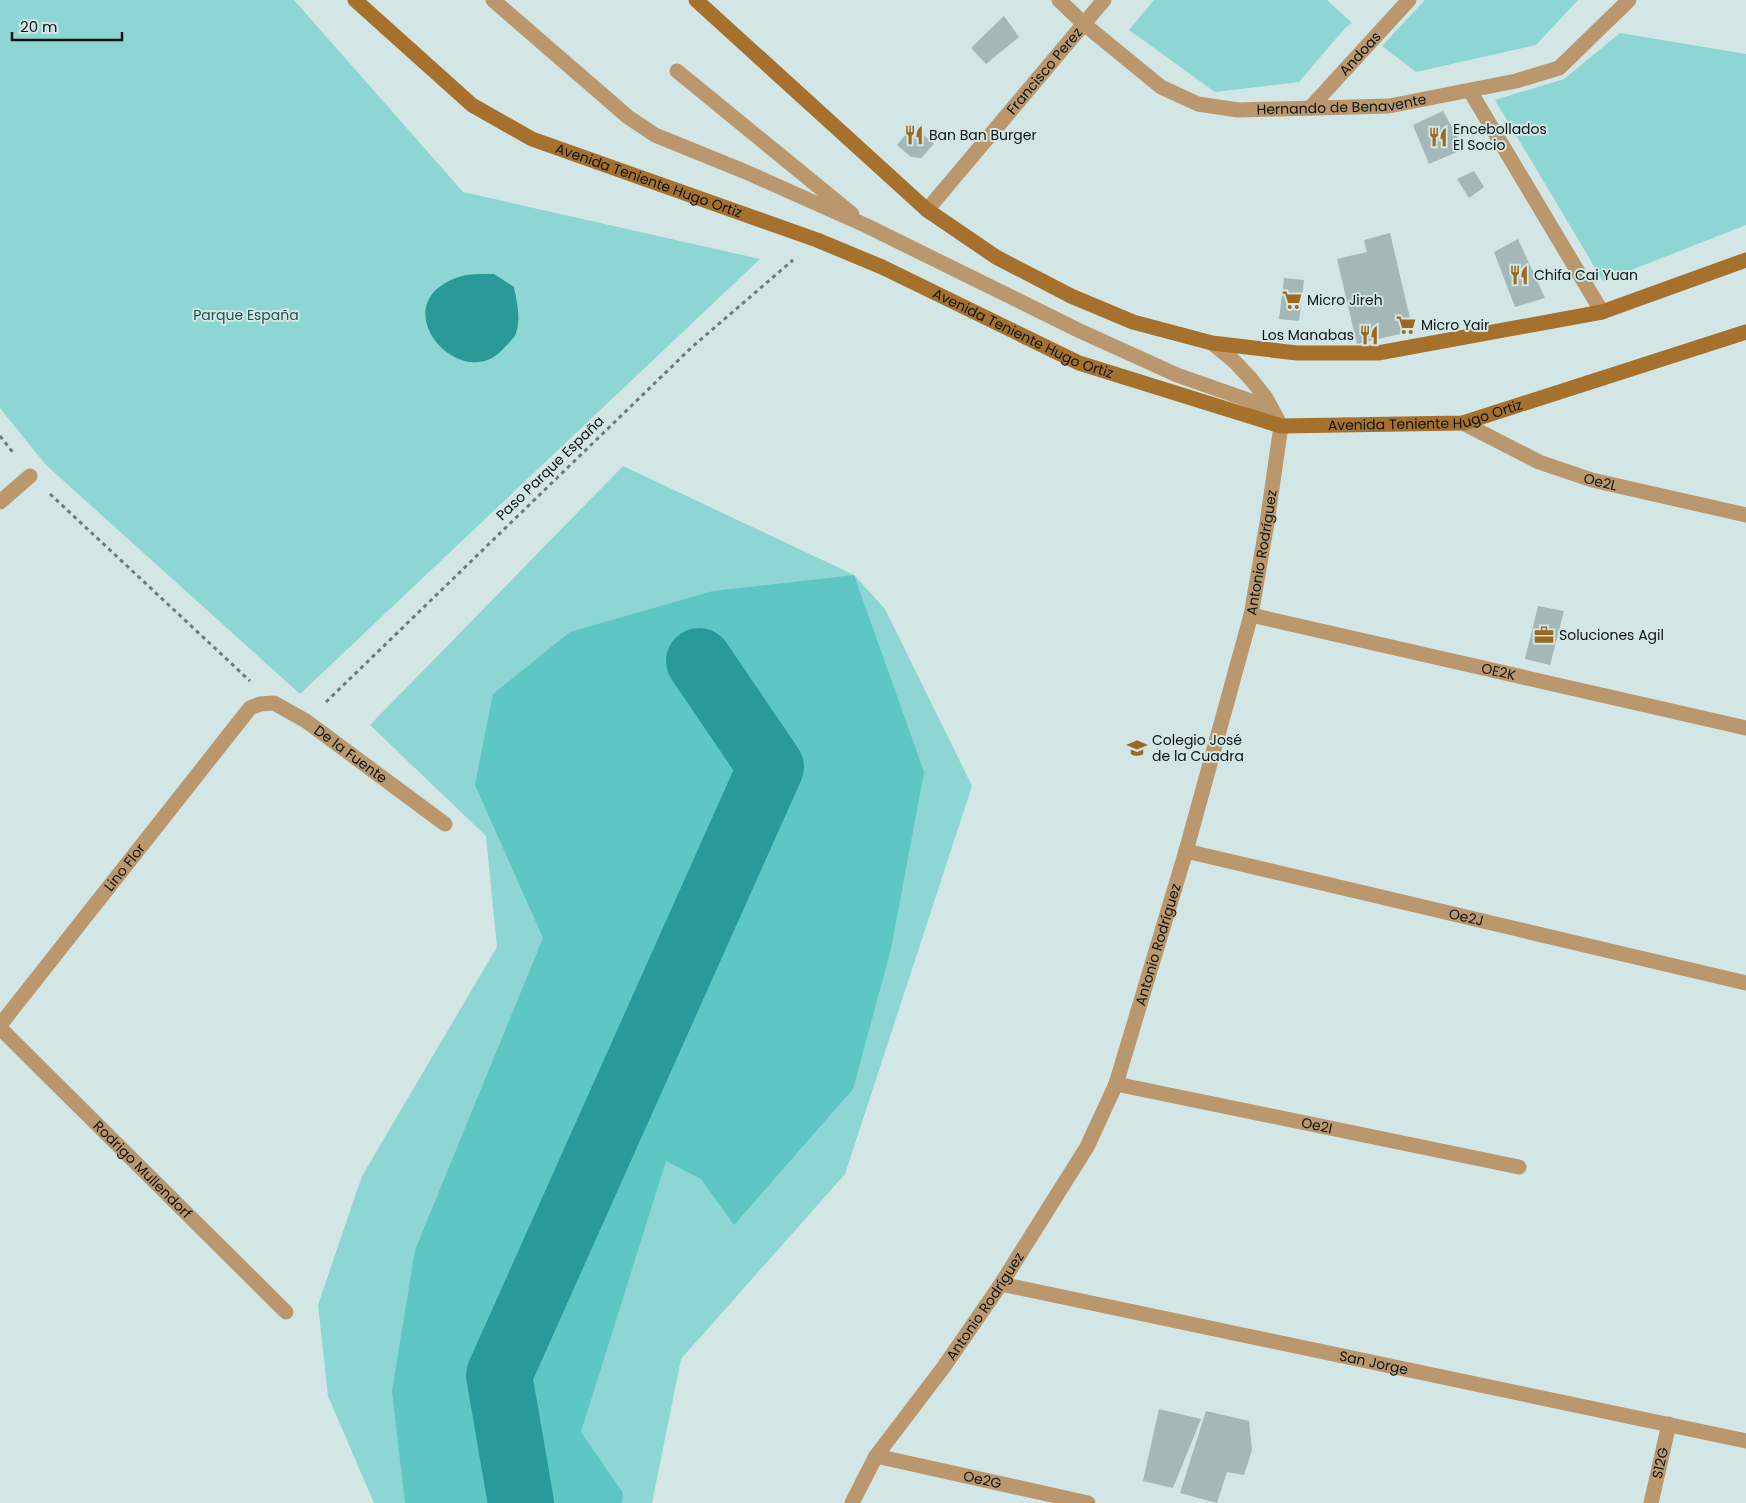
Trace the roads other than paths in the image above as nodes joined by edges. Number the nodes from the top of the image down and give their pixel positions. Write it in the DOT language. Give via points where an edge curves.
graph roads {
  1 [pos="355,0"];
  2 [pos="493,0"];
  3 [pos="696,0"];
  4 [pos="1059,0"];
  5 [pos="1104,0"];
  6 [pos="1409,0"];
  7 [pos="1629,0"];
  8 [pos="1084,24"];
  9 [pos="677,71"];
  10 [pos="1470,91"];
  11 [pos="1310,108"];
  12 [pos="927,210"];
  13 [pos="867,226"];
  14 [pos="1746,260"];
  15 [pos="1602,312"];
  16 [pos="1746,332"];
  17 [pos="1212,343"];
  18 [pos="1463,423"];
  19 [pos="1281,426"];
  20 [pos="30,476"];
  21 [pos="0,502"];
  22 [pos="1746,515"];
  23 [pos="1251,615"];
  24 [pos="250,708"];
  25 [pos="1746,728"];
  26 [pos="445,824"];
  27 [pos="1186,851"];
  28 [pos="1746,983"];
  29 [pos="0,1027"];
  30 [pos="1116,1084"];
  31 [pos="1518,1167"];
  32 [pos="1001,1284"];
  33 [pos="286,1312"];
  34 [pos="1670,1424"];
  35 [pos="1746,1441"];
  36 [pos="876,1456"];
  37 [pos="852,1503"];
  38 [pos="1088,1503"];
  39 [pos="1651,1503"];
  1 -- 19 [label="main road, Avenida Teniente Hugo Ortiz" via="472,105 532,139 817,240 882,267 1079,363"];
  2 -- 13 [label="street" via="628,117 655,135"];
  3 -- 12 [label="main road"];
  4 -- 8 [label="street, Hernando de Benavente"];
  5 -- 8 [label="street, Francisco Perez"];
  6 -- 11 [label="street, Andoas"];
  7 -- 10 [label="street, Hernando de Benavente" via="1559,68"];
  8 -- 11 [label="street, Hernando de Benavente" via="1161,87 1198,104 1238,110"];
  8 -- 12 [label="street, Francisco Perez"];
  9 -- 13 [label="street"];
  10 -- 11 [label="street, Hernando de Benavente" via="1389,106"];
  10 -- 15 [label="street"];
  12 -- 17 [label="main road" via="996,257 1070,296 1134,322"];
  13 -- 19 [label="street" via="1089,335 1177,375 1251,401"];
  14 -- 15 [label="main road"];
  15 -- 17 [label="main road" via="1378,353 1297,353"];
  16 -- 18 [label="main road, Avenida Teniente Hugo Ortiz"];
  17 -- 19 [label="street" via="1250,378 1266,398"];
  18 -- 19 [label="main road, Avenida Teniente Hugo Ortiz"];
  18 -- 22 [label="street, Oe2L" via="1539,462 1592,480"];
  19 -- 23 [label="street, Antonio Rodríguez"];
  20 -- 21 [label="street"];
  23 -- 25 [label="street, OE2K"];
  23 -- 27 [label="street, Antonio Rodríguez"];
  24 -- 26 [label="street, De la Fuente" via="274,703 306,721"];
  24 -- 29 [label="street, Lino Flor"];
  27 -- 28 [label="street, Oe2J"];
  27 -- 30 [label="street, Antonio Rodríguez"];
  29 -- 33 [label="street, Rodrigo Mullendorf"];
  30 -- 31 [label="street, Oe2I"];
  30 -- 32 [label="street, Antonio Rodríguez" via="1087,1147"];
  32 -- 34 [label="street, San Jorge"];
  32 -- 36 [label="street, Antonio Rodríguez"];
  34 -- 35 [label="street, San Jorge"];
  34 -- 39 [label="street, S12G"];
  36 -- 37 [label="street, Antonio Rodríguez"];
  36 -- 38 [label="street, Oe2G"];
}
